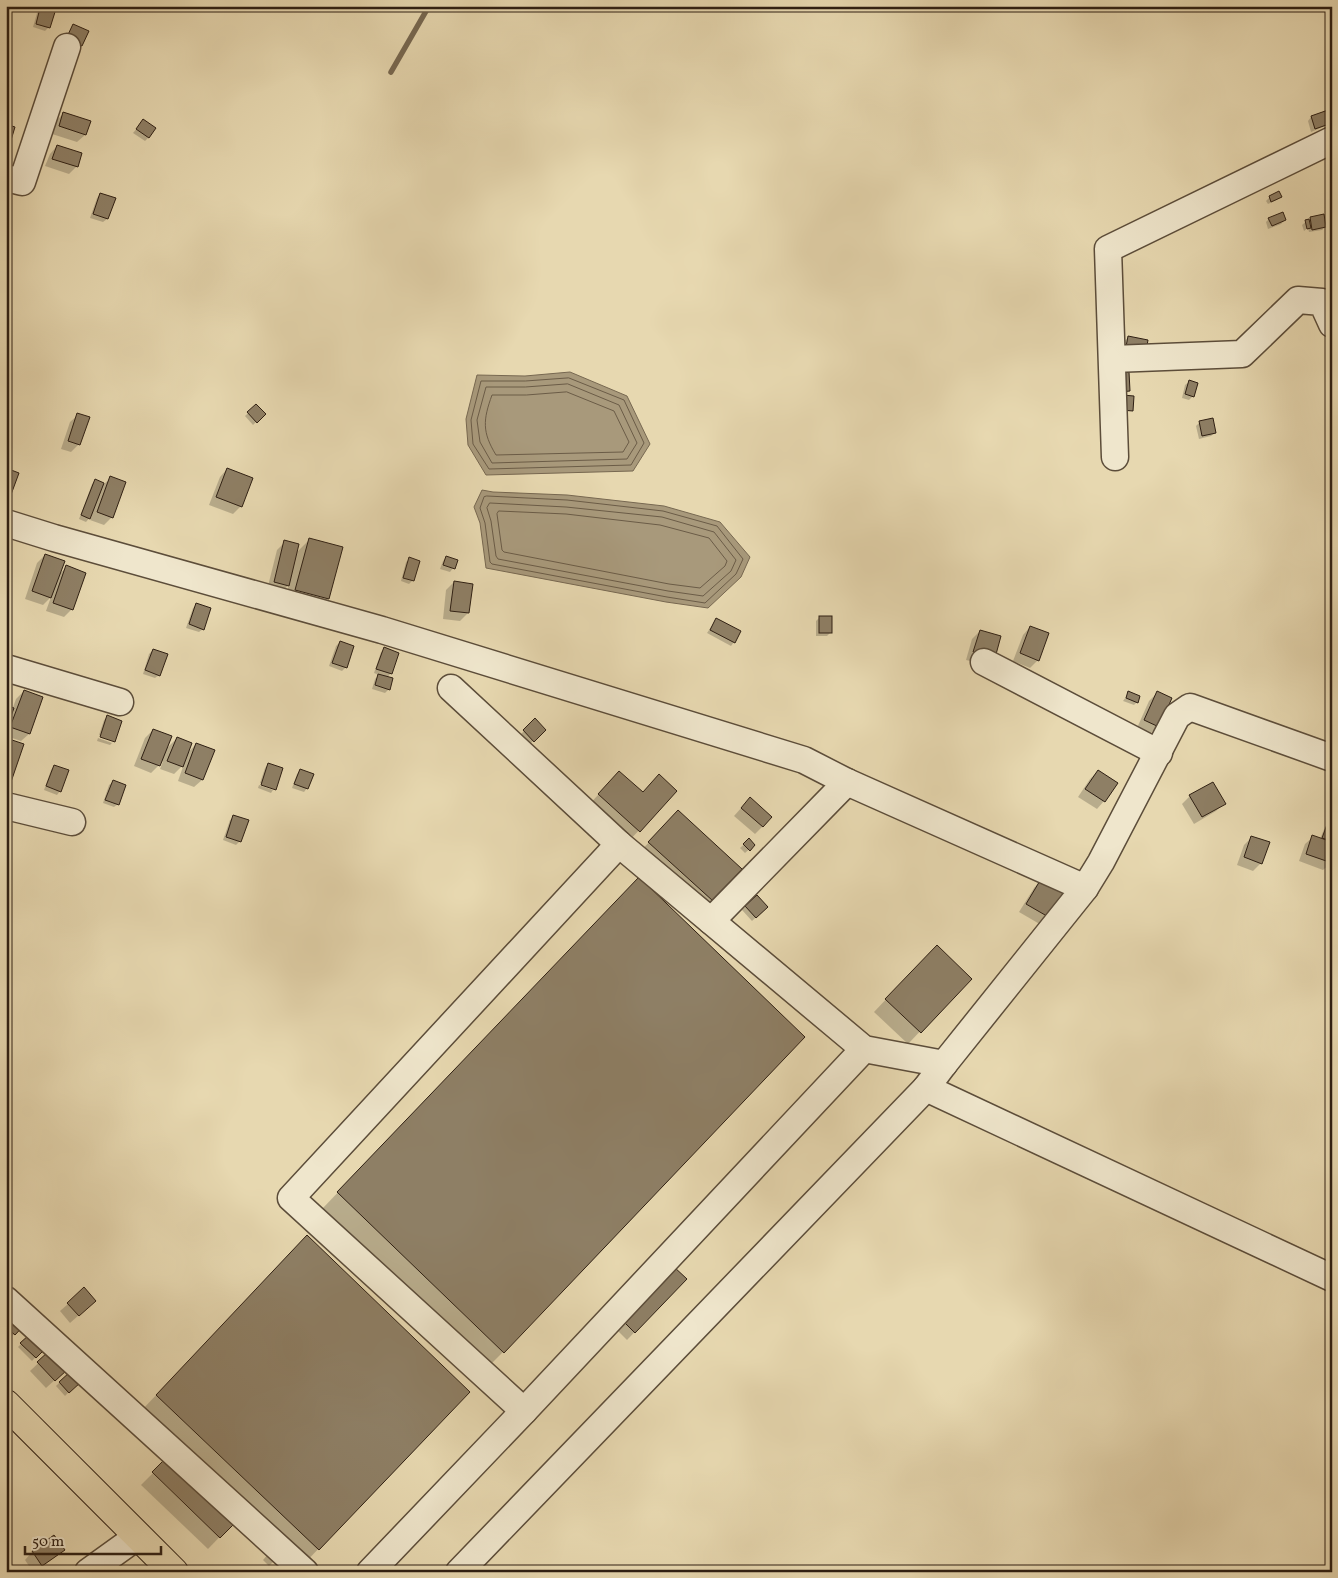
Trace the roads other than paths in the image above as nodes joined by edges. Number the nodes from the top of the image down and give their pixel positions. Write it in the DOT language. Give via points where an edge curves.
graph roads {
  1 [pos="67,48"];
  2 [pos="1332,140"];
  3 [pos="6,178"];
  4 [pos="1332,324"];
  5 [pos="1113,359"];
  6 [pos="1116,456"];
  7 [pos="6,523"];
  8 [pos="984,662"];
  9 [pos="6,668"];
  10 [pos="451,688"];
  11 [pos="120,702"];
  12 [pos="1158,753"];
  13 [pos="1332,758"];
  14 [pos="847,782"];
  15 [pos="6,806"];
  16 [pos="72,822"];
  17 [pos="619,844"];
  18 [pos="1085,888"];
  19 [pos="710,921"];
  20 [pos="864,1049"];
  21 [pos="944,1064"];
  22 [pos="926,1088"];
  23 [pos="1332,1278"];
  24 [pos="6,1300"];
  25 [pos="6,1404"];
  26 [pos="524,1411"];
  27 [pos="138,1536"];
  28 [pos="88,1572"];
  29 [pos="174,1572"];
  30 [pos="305,1572"];
  31 [pos="370,1572"];
  32 [pos="459,1572"];
  1 -- 3 [label="street" via="22,182"];
  2 -- 5 [label="street" via="1108,249"];
  4 -- 5 [label="street" via="1322,302 1298,300 1242,354"];
  5 -- 6 [label="street"];
  7 -- 14 [label="street" via="400,636 804,760"];
  8 -- 12 [label="street"];
  9 -- 11 [label="street"];
  10 -- 17 [label="street"];
  12 -- 13 [label="street" via="1178,716 1190,707"];
  12 -- 18 [label="street"];
  14 -- 18 [label="street"];
  14 -- 19 [label="street"];
  15 -- 16 [label="street"];
  17 -- 19 [label="street"];
  17 -- 26 [label="street" via="291,1198"];
  18 -- 21 [label="street"];
  19 -- 20 [label="street"];
  20 -- 21 [label="street"];
  20 -- 26 [label="street"];
  21 -- 22 [label="street"];
  22 -- 23 [label="street"];
  22 -- 32 [label="street"];
  24 -- 30 [label="street"];
  25 -- 27 [label="main road"];
  26 -- 31 [label="street"];
  27 -- 28 [label="street"];
  27 -- 29 [label="main road"];
}
